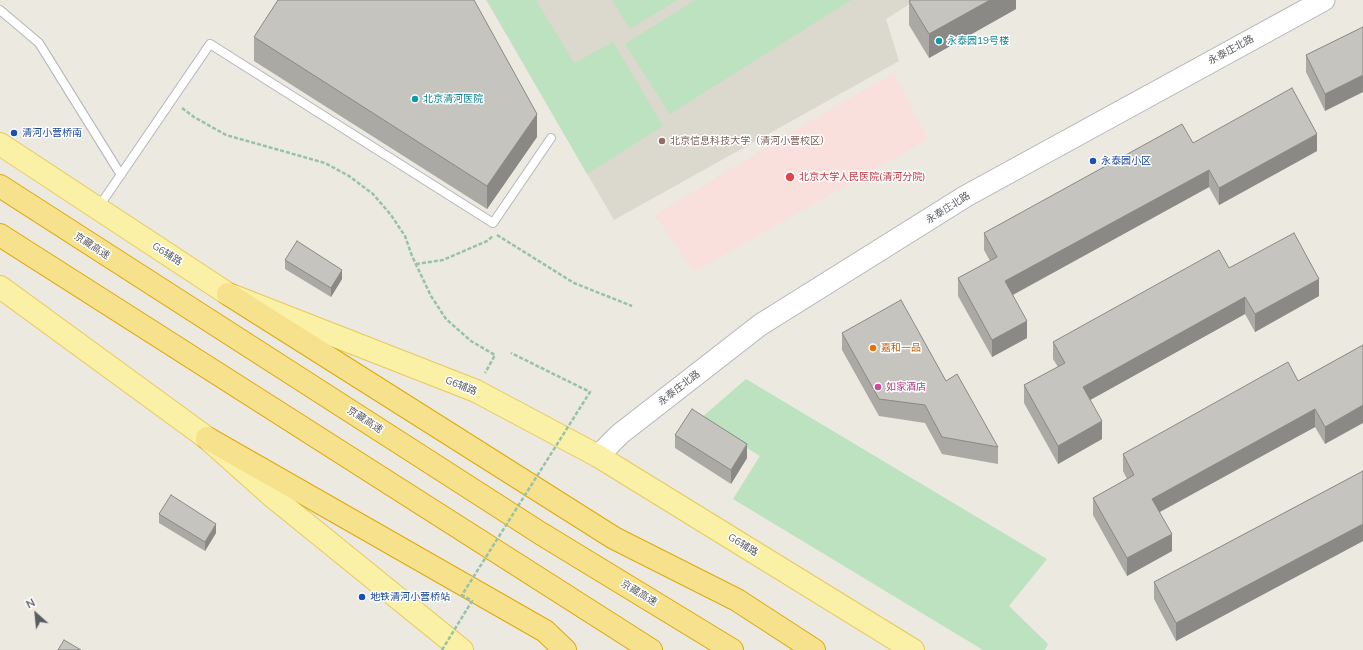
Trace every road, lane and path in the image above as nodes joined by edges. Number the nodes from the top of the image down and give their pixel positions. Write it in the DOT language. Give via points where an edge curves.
graph roads {
  1 [pos="1324,0"];
  2 [pos="0,10"];
  3 [pos="172,100"];
  4 [pos="551,138"];
  5 [pos="0,144"];
  6 [pos="121,175"];
  7 [pos="0,186"];
  8 [pos="98,208"];
  9 [pos="0,235"];
  10 [pos="416,264"];
  11 [pos="0,287"];
  12 [pos="228,294"];
  13 [pos="632,306"];
  14 [pos="511,353"];
  15 [pos="476,391"];
  16 [pos="207,438"];
  17 [pos="598,456"];
  18 [pos="545,631"];
  19 [pos="442,650"];
  20 [pos="462,650"];
  21 [pos="565,650"];
  22 [pos="580,650"];
  23 [pos="651,650"];
  24 [pos="732,650"];
  25 [pos="814,650"];
  26 [pos="913,650"];
  1 -- 17 [label="street, 永泰庄北路" via="966,196 760,325 626,430"];
  2 -- 6 [label="lane" via="39,43"];
  3 -- 4 [label="lane" via="210,44 493,223"];
  3 -- 6 [label="lane"];
  3 -- 10 [label="path" via="194,117 226,135 325,163 349,176 373,194 391,215 405,236"];
  5 -- 8 [label="main road, G6辅路"];
  6 -- 8 [label="lane"];
  7 -- 24 [label="highway, 京藏高速" via="540,533"];
  8 -- 12 [label="main road, G6辅路"];
  9 -- 23 [label="highway"];
  10 -- 13 [label="path" via="443,260 487,241 495,234 574,283"];
  10 -- 15 [label="path" via="431,296 446,319 471,341 495,355"];
  11 -- 16 [label="main road"];
  12 -- 15 [label="main road, G6辅路"];
  12 -- 25 [label="highway" via="614,538 737,600"];
  14 -- 19 [label="path, bridge" via="590,392 462,595 472,602"];
  15 -- 17 [label="main road, G6辅路"];
  16 -- 18 [label="highway"];
  16 -- 20 [label="main road" via="273,497"];
  17 -- 26 [label="main road, G6辅路"];
  18 -- 21 [label="highway"];
  18 -- 22 [label="highway"];
}
